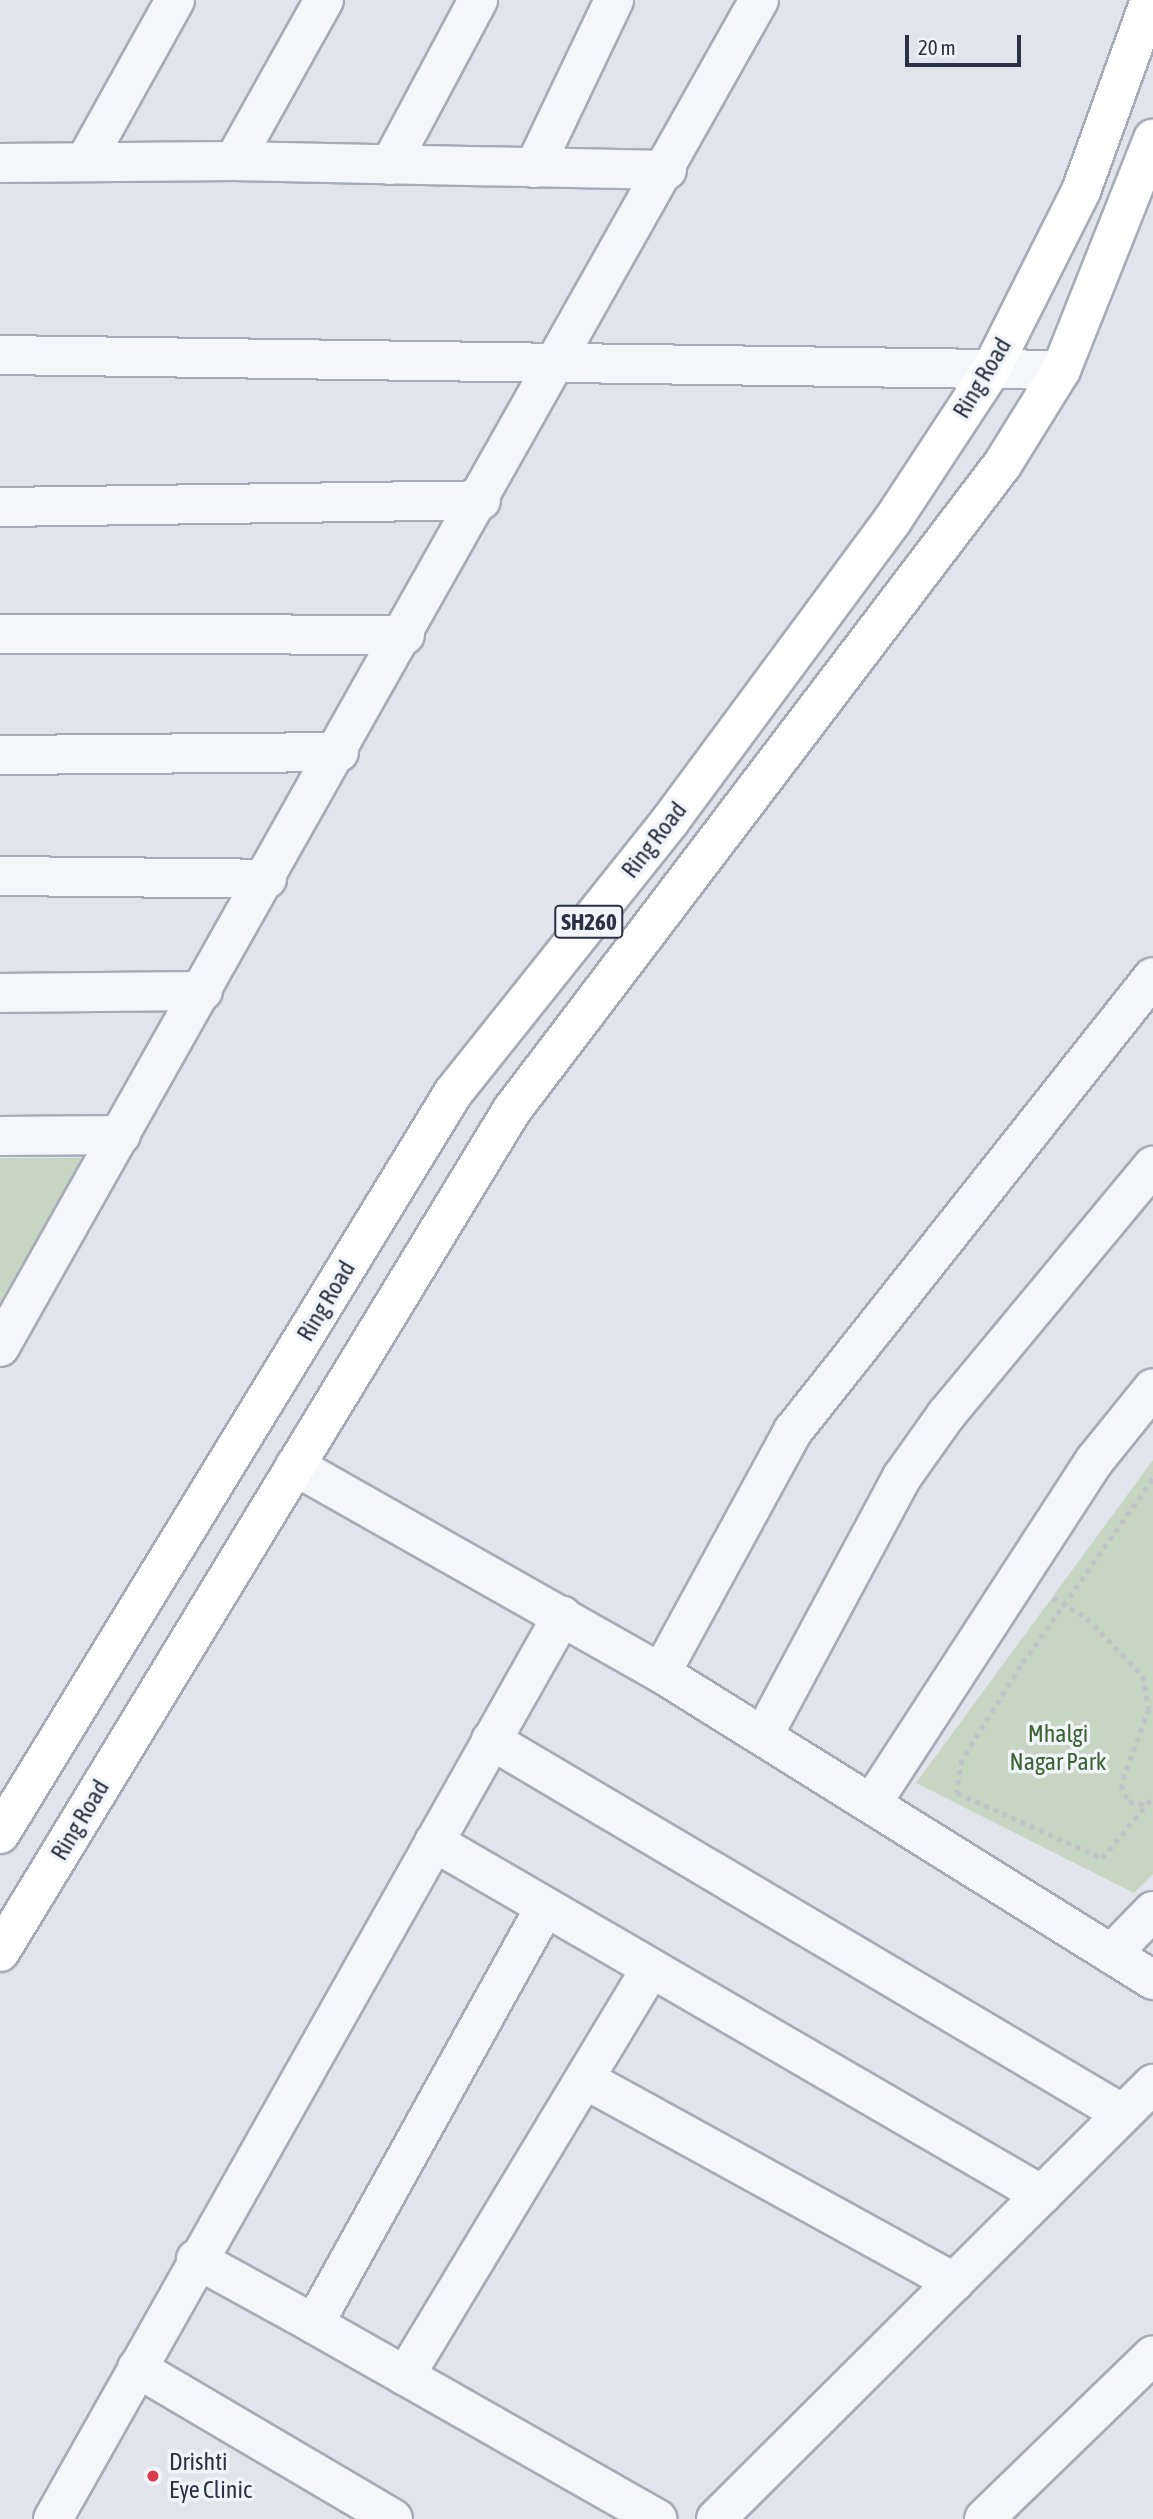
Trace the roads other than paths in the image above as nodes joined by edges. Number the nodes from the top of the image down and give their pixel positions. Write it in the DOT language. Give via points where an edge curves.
graph roads {
  1 [pos="175,0"];
  2 [pos="324,0"];
  3 [pos="478,0"];
  4 [pos="614,0"];
  5 [pos="759,0"];
  6 [pos="1150,0"];
  7 [pos="1153,139"];
  8 [pos="234,161"];
  9 [pos="85,162"];
  10 [pos="0,163"];
  11 [pos="390,165"];
  12 [pos="534,168"];
  13 [pos="667,170"];
  14 [pos="0,355"];
  15 [pos="557,365"];
  16 [pos="991,370"];
  17 [pos="1061,370"];
  18 [pos="481,500"];
  19 [pos="0,508"];
  20 [pos="0,634"];
  21 [pos="405,635"];
  22 [pos="339,752"];
  23 [pos="0,755"];
  24 [pos="0,876"];
  25 [pos="267,879"];
  26 [pos="1153,977"];
  27 [pos="203,991"];
  28 [pos="0,993"];
  29 [pos="121,1135"];
  30 [pos="0,1136"];
  31 [pos="1153,1166"];
  32 [pos="0,1348"];
  33 [pos="1153,1388"];
  34 [pos="295,1466"];
  35 [pos="562,1616"];
  36 [pos="662,1673"];
  37 [pos="763,1736"];
  38 [pos="491,1740"];
  39 [pos="872,1803"];
  40 [pos="0,1834"];
  41 [pos="434,1842"];
  42 [pos="545,1907"];
  43 [pos="1153,1911"];
  44 [pos="0,1952"];
  45 [pos="1111,1954"];
  46 [pos="651,1969"];
  47 [pos="1153,1980"];
  48 [pos="588,2081"];
  49 [pos="1153,2084"];
  50 [pos="1123,2114"];
  51 [pos="1042,2195"];
  52 [pos="197,2259"];
  53 [pos="954,2282"];
  54 [pos="314,2324"];
  55 [pos="1153,2355"];
  56 [pos="137,2368"];
  57 [pos="405,2376"];
  58 [pos="52,2519"];
  59 [pos="393,2519"];
  60 [pos="657,2519"];
  61 [pos="716,2519"];
  62 [pos="984,2519"];
  1 -- 9 [label="street"];
  2 -- 8 [label="street"];
  3 -- 11 [label="street"];
  4 -- 12 [label="street"];
  5 -- 13 [label="street"];
  6 -- 16 [label="highway, Ring Road / SH260" via="1081,191"];
  7 -- 17 [label="highway, Ring Road / SH260"];
  8 -- 9 [label="street"];
  8 -- 11 [label="street"];
  9 -- 10 [label="street"];
  11 -- 12 [label="street"];
  12 -- 13 [label="street"];
  13 -- 15 [label="street"];
  14 -- 15 [label="street"];
  15 -- 16 [label="street"];
  15 -- 18 [label="street"];
  16 -- 17 [label="street"];
  16 -- 40 [label="highway, Ring Road / SH260" via="892,521 670,821 453,1093"];
  17 -- 34 [label="highway, Ring Road / SH260" via="1002,465 513,1110"];
  18 -- 19 [label="street"];
  18 -- 21 [label="street"];
  20 -- 21 [label="street"];
  21 -- 22 [label="street"];
  22 -- 23 [label="street"];
  22 -- 25 [label="street"];
  24 -- 25 [label="street"];
  25 -- 27 [label="street"];
  26 -- 36 [label="street" via="793,1432"];
  27 -- 28 [label="street"];
  27 -- 29 [label="street"];
  29 -- 30 [label="street"];
  29 -- 32 [label="street"];
  31 -- 37 [label="street" via="946,1415 902,1477"];
  33 -- 39 [label="street" via="1095,1460"];
  34 -- 35 [label="street"];
  34 -- 44 [label="highway, Ring Road / SH260"];
  35 -- 36 [label="street"];
  35 -- 38 [label="street"];
  36 -- 37 [label="street"];
  37 -- 39 [label="street"];
  38 -- 41 [label="street"];
  38 -- 50 [label="street"];
  39 -- 45 [label="street"];
  41 -- 42 [label="street"];
  41 -- 52 [label="street"];
  42 -- 46 [label="street"];
  42 -- 54 [label="street"];
  43 -- 45 [label="street"];
  45 -- 47 [label="street"];
  46 -- 48 [label="street"];
  46 -- 51 [label="street"];
  48 -- 53 [label="street"];
  48 -- 57 [label="street"];
  49 -- 50 [label="street"];
  50 -- 51 [label="street"];
  51 -- 53 [label="street"];
  52 -- 54 [label="street"];
  52 -- 56 [label="street"];
  53 -- 61 [label="street"];
  54 -- 57 [label="street"];
  55 -- 62 [label="street"];
  56 -- 58 [label="street"];
  56 -- 59 [label="street"];
  57 -- 60 [label="street"];
}
